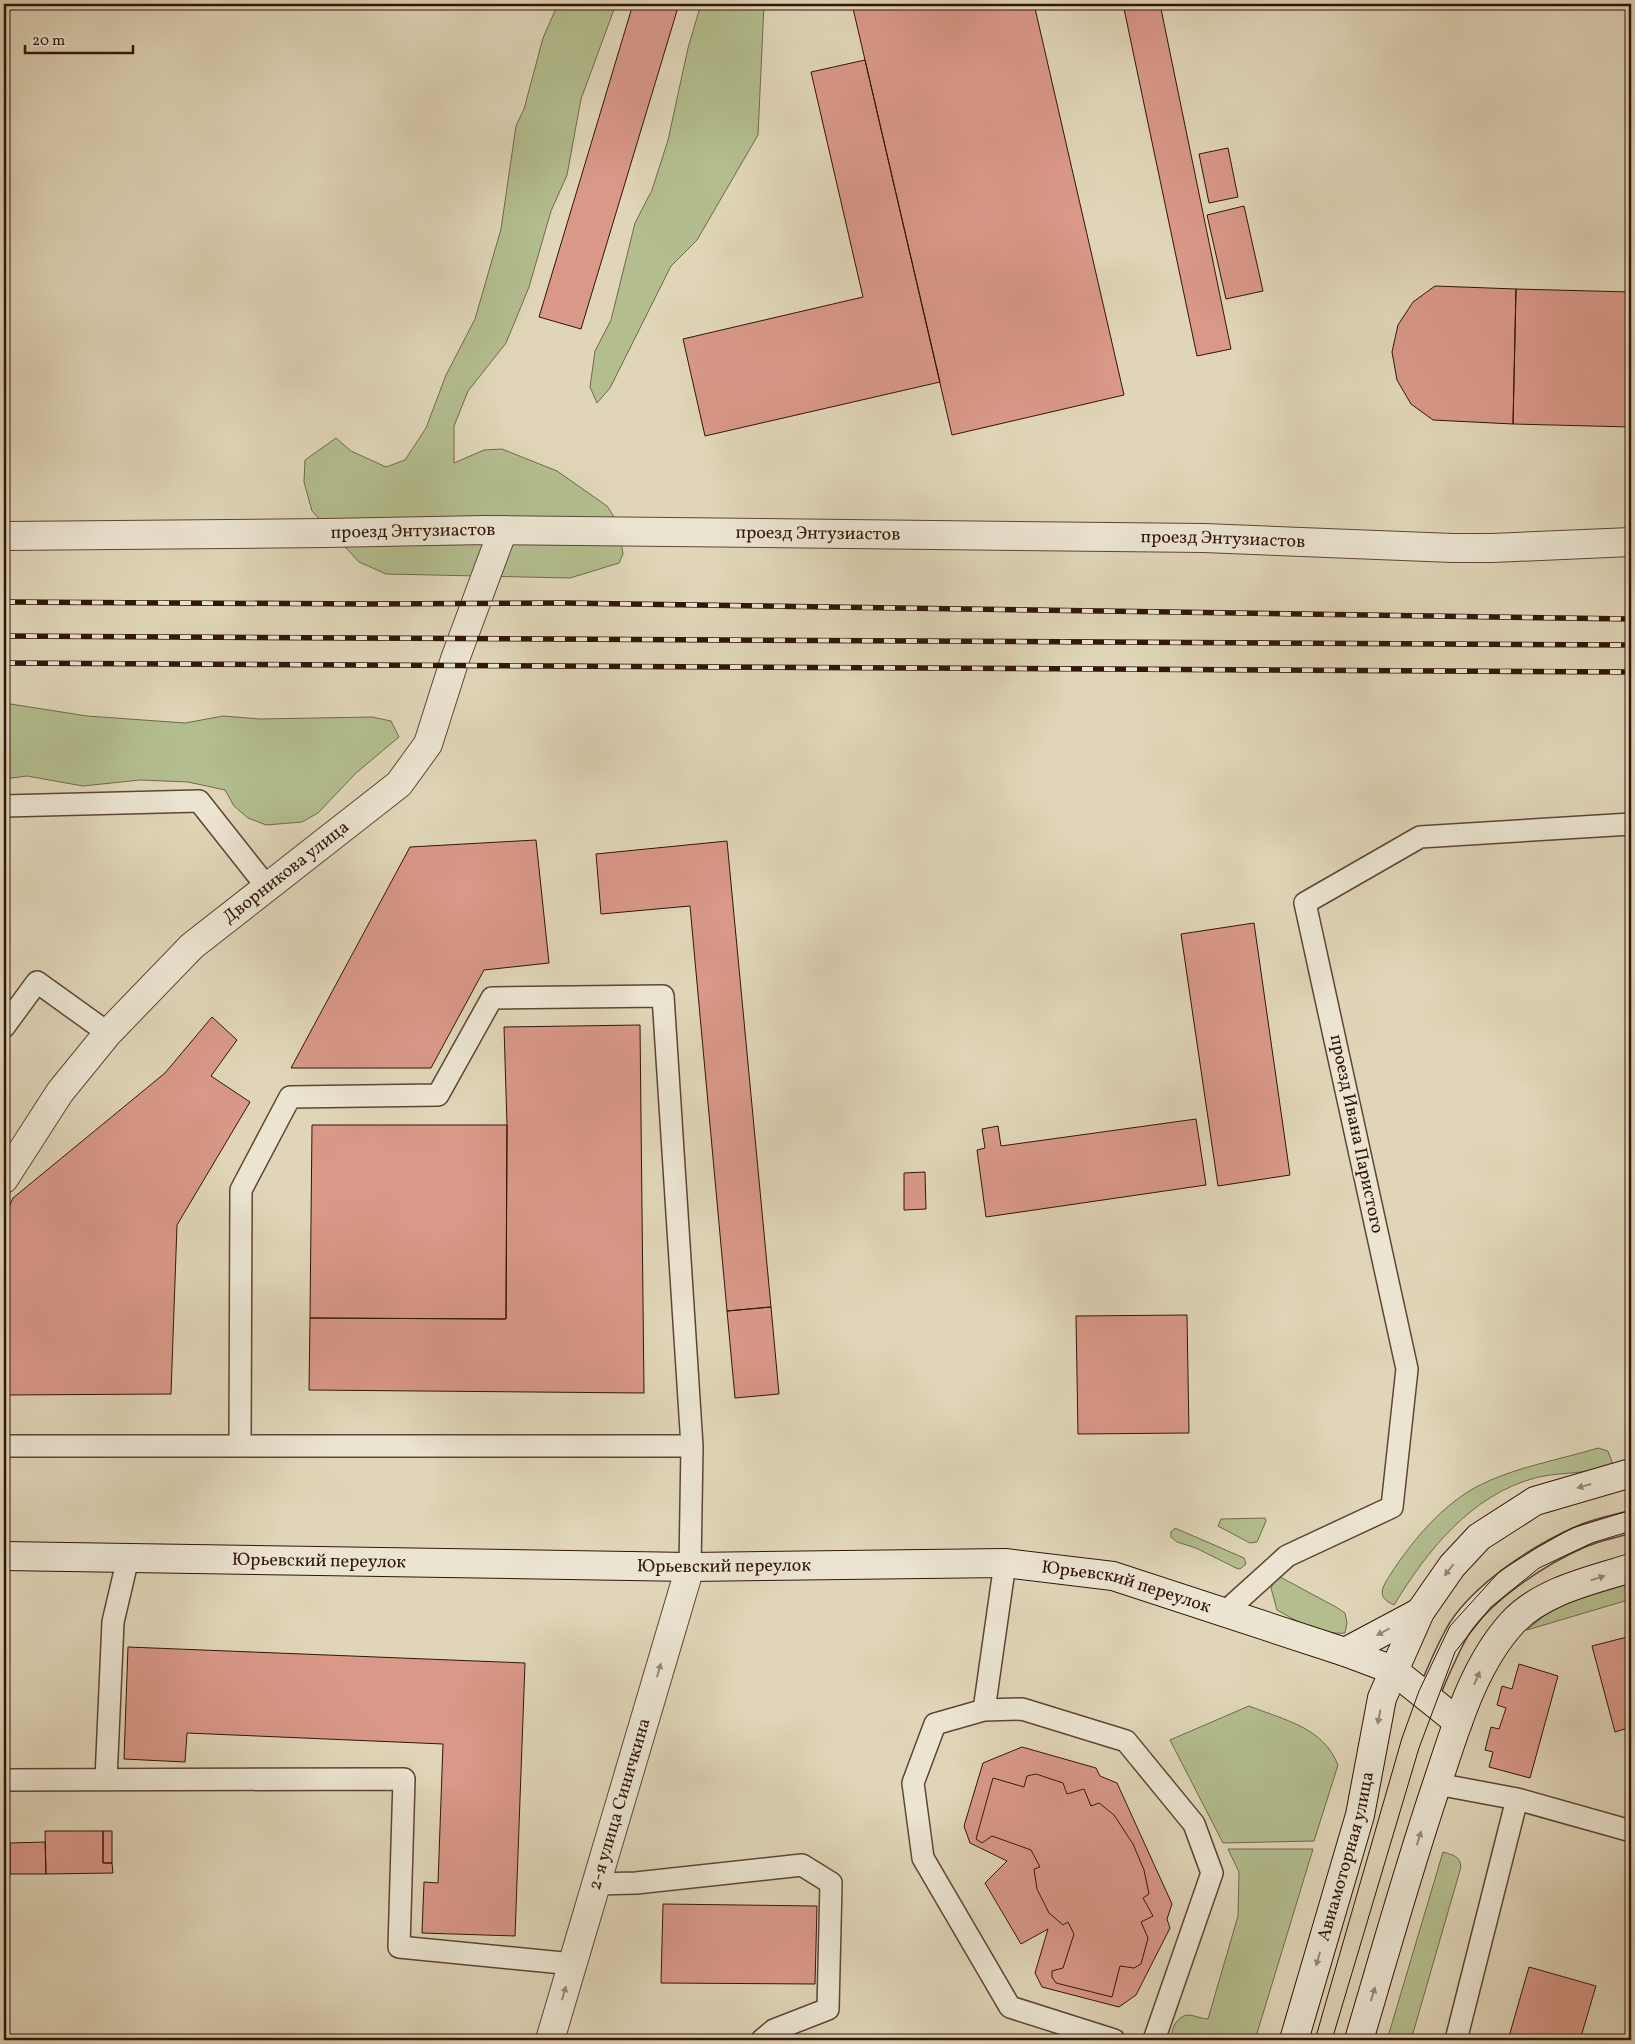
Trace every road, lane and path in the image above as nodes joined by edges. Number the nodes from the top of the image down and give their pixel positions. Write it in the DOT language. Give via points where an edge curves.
graph roads {
  1 [pos="503,530"];
  2 [pos="4,536"];
  3 [pos="1631,542"];
  4 [pos="4,806"];
  5 [pos="1631,824"];
  6 [pos="267,887"];
  7 [pos="4,1027"];
  8 [pos="108,1033"];
  9 [pos="4,1179"];
  10 [pos="4,1446"];
  11 [pos="240,1446"];
  12 [pos="692,1446"];
  13 [pos="1631,1473"];
  14 [pos="1631,1522"];
  15 [pos="4,1556"];
  16 [pos="128,1558"];
  17 [pos="1005,1563"];
  18 [pos="690,1567"];
  19 [pos="1631,1568"];
  20 [pos="1420,1612"];
  21 [pos="1224,1613"];
  22 [pos="1346,1652"];
  23 [pos="1394,1670"];
  24 [pos="1427,1698"];
  25 [pos="984,1710"];
  26 [pos="1458,1722"];
  27 [pos="106,1779"];
  28 [pos="4,1780"];
  29 [pos="1437,1784"];
  30 [pos="1517,1799"];
  31 [pos="1631,1831"];
  32 [pos="596,1884"];
  33 [pos="573,1964"];
  34 [pos="550,2040"];
  35 [pos="762,2040"];
  36 [pos="1114,2040"];
  37 [pos="1154,2040"];
  38 [pos="1294,2040"];
  39 [pos="1359,2040"];
  40 [pos="1456,2040"];
  1 -- 2 [label="street, проезд Энтузиастов"];
  1 -- 3 [label="street, проезд Энтузиастов" via="1204,538 1462,548"];
  1 -- 6 [label="street, Дворникова улица" via="455,659 428,744 399,784"];
  4 -- 6 [label="lane" via="199,801"];
  5 -- 21 [label="lane, проезд Ивана Паристого" via="1420,837 1305,904 1408,1369 1392,1507 1287,1556"];
  6 -- 8 [label="street, Дворникова улица" via="192,946"];
  7 -- 8 [label="lane" via="37,982"];
  8 -- 9 [label="street, Дворникова улица" via="60,1092"];
  10 -- 11 [label="lane"];
  11 -- 12 [label="lane"];
  11 -- 12 [label="lane" via="242,1190 290,1097 438,1095 492,998 663,996"];
  12 -- 18 [label="lane"];
  13 -- 20 [label="street, Авиамоторная улица, one-way" via="1535,1501 1478,1537 1452,1566"];
  14 -- 24 [label="lane" via="1581,1536 1538,1558 1484,1600 1461,1626 1448,1648"];
  15 -- 16 [label="street, Юрьевский переулок"];
  16 -- 18 [label="street, Юрьевский переулок"];
  16 -- 27 [label="lane" via="113,1622"];
  17 -- 18 [label="street, Юрьевский переулок"];
  17 -- 21 [label="street, Юрьевский переулок" via="1113,1576"];
  17 -- 25 [label="lane"];
  32 -- 18 [label="street, 2-я улица Синичкина, one-way"];
  26 -- 19 [label="street, one-way" via="1490,1652 1513,1622 1565,1588"];
  20 -- 22 [label="street, one-way"];
  20 -- 23 [label="street, Авиамоторная улица"];
  21 -- 22 [label="street, Юрьевский переулок"];
  22 -- 23 [label="street"];
  23 -- 24 [label="street"];
  23 -- 38 [label="street, Авиамоторная улица, one-way" via="1382,1698 1360,1815"];
  24 -- 26 [label="street"];
  25 -- 36 [label="lane" via="936,1724 913,1783 923,1858 1010,2007"];
  25 -- 37 [label="lane" via="1022,1709 1126,1741 1194,1824 1212,1873"];
  26 -- 29 [label="street"];
  27 -- 28 [label="lane"];
  27 -- 33 [label="lane" via="404,1779 399,1947"];
  29 -- 30 [label="lane"];
  39 -- 29 [label="street, one-way"];
  30 -- 31 [label="lane"];
  30 -- 40 [label="lane"];
  32 -- 33 [label="street, 2-я улица Синичкина"];
  32 -- 35 [label="lane" via="636,1883 802,1865 831,1883 828,2009 774,2030"];
  34 -- 33 [label="street, 2-я улица Синичкина, one-way"];
}
